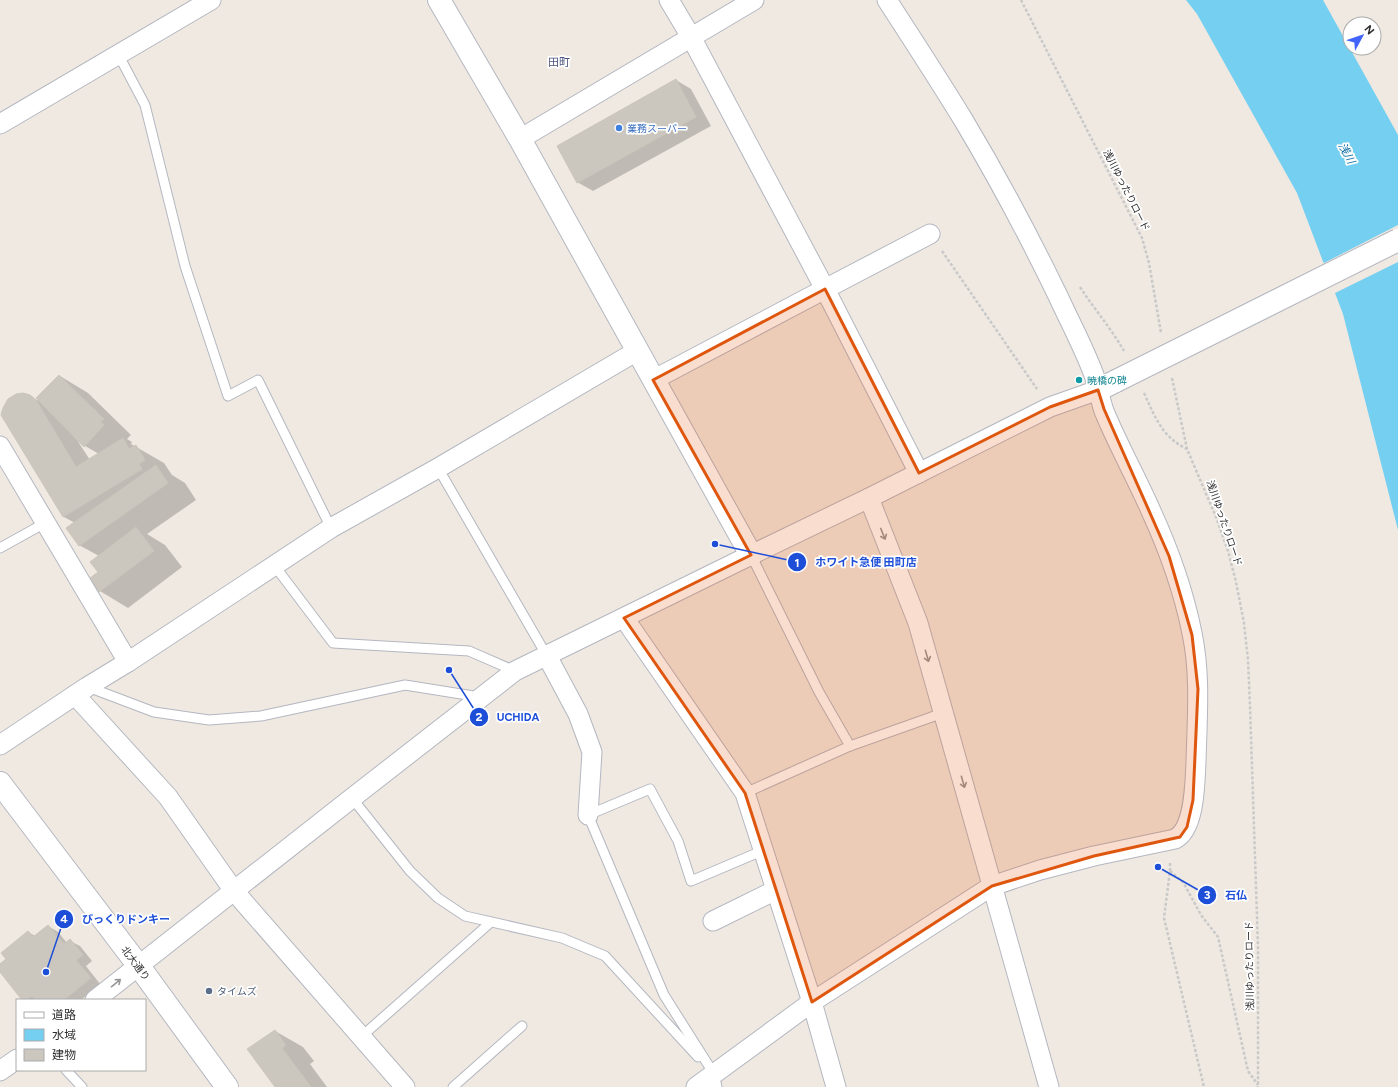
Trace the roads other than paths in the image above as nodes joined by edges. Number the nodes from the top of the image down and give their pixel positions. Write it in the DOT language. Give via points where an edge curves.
graph roads {
  1 [pos="211,0"];
  2 [pos="439,0"];
  3 [pos="669,0"];
  4 [pos="754,0"];
  5 [pos="887,0"];
  6 [pos="691,37"];
  7 [pos="118,54"];
  8 [pos="0,124"];
  9 [pos="520,139"];
  10 [pos="930,234"];
  11 [pos="1398,240"];
  12 [pos="825,289"];
  13 [pos="637,351"];
  14 [pos="653,380"];
  15 [pos="1107,385"];
  16 [pos="0,446"];
  17 [pos="438,468"];
  18 [pos="919,473"];
  19 [pos="868,498"];
  20 [pos="46,523"];
  21 [pos="331,528"];
  22 [pos="0,548"];
  23 [pos="751,555"];
  24 [pos="274,565"];
  25 [pos="624,618"];
  26 [pos="547,656"];
  27 [pos="128,662"];
  28 [pos="515,671"];
  29 [pos="81,691"];
  30 [pos="482,697"];
  31 [pos="943,713"];
  32 [pos="0,745"];
  33 [pos="850,746"];
  34 [pos="0,783"];
  35 [pos="745,794"];
  36 [pos="352,798"];
  37 [pos="588,815"];
  38 [pos="764,850"];
  39 [pos="992,886"];
  40 [pos="776,890"];
  41 [pos="234,891"];
  42 [pos="713,921"];
  43 [pos="491,922"];
  44 [pos="138,965"];
  45 [pos="96,999"];
  46 [pos="812,1002"];
  47 [pos="522,1026"];
  48 [pos="361,1036"];
  49 [pos="16,1061"];
  50 [pos="0,1071"];
  51 [pos="67,1071"];
  52 [pos="716,1081"];
  53 [pos="82,1087"];
  54 [pos="227,1087"];
  55 [pos="405,1087"];
  56 [pos="453,1087"];
  57 [pos="696,1087"];
  58 [pos="836,1087"];
  59 [pos="1049,1087"];
  1 -- 7 [label="street"];
  2 -- 9 [label="street"];
  3 -- 6 [label="street"];
  4 -- 6 [label="street"];
  5 -- 15 [label="street" via="997,178 1040,258 1095,376"];
  6 -- 9 [label="street"];
  6 -- 12 [label="street"];
  7 -- 8 [label="street"];
  7 -- 21 [label="lane" via="145,105 184,266 228,396 258,380"];
  9 -- 13 [label="street"];
  10 -- 12 [label="street"];
  11 -- 15 [label="street, bridge"];
  12 -- 14 [label="street"];
  12 -- 18 [label="street"];
  13 -- 14 [label="street"];
  13 -- 17 [label="street"];
  14 -- 23 [label="street"];
  15 -- 18 [label="street" via="1050,407"];
  15 -- 39 [label="street" via="1104,409 1159,530 1192,635 1198,689 1196,772 1187,828 1180,837 1169,841 1094,856"];
  16 -- 20 [label="street"];
  17 -- 21 [label="street"];
  17 -- 26 [label="lane"];
  18 -- 19 [label="street"];
  19 -- 23 [label="street"];
  19 -- 31 [label="street, one-way" via="918,623"];
  20 -- 22 [label="lane"];
  20 -- 27 [label="street"];
  21 -- 24 [label="street"];
  23 -- 25 [label="street"];
  23 -- 33 [label="lane" via="819,692"];
  24 -- 27 [label="street"];
  24 -- 28 [label="lane" via="333,643 469,651"];
  25 -- 26 [label="street"];
  25 -- 35 [label="street"];
  26 -- 28 [label="street"];
  26 -- 37 [label="street" via="578,714 592,752"];
  27 -- 29 [label="street"];
  28 -- 30 [label="street"];
  29 -- 30 [label="lane" via="154,712 210,720 261,716 405,684"];
  29 -- 32 [label="street"];
  29 -- 41 [label="street" via="168,797"];
  30 -- 36 [label="street"];
  31 -- 33 [label="lane"];
  31 -- 39 [label="street, one-way"];
  33 -- 35 [label="lane"];
  34 -- 44 [label="street, 北大通り"];
  35 -- 38 [label="street"];
  36 -- 41 [label="street"];
  36 -- 43 [label="lane" via="410,871 438,898 464,916"];
  37 -- 38 [label="lane" via="650,789 678,841 691,881"];
  37 -- 52 [label="lane" via="664,995"];
  38 -- 40 [label="street"];
  39 -- 46 [label="street"];
  39 -- 59 [label="street"];
  40 -- 42 [label="street"];
  40 -- 46 [label="street"];
  41 -- 44 [label="street"];
  41 -- 48 [label="street"];
  43 -- 48 [label="lane"];
  43 -- 52 [label="lane" via="562,938 605,956"];
  45 -- 44 [label="street, one-way"];
  44 -- 54 [label="street, 北大通り"];
  46 -- 52 [label="street"];
  46 -- 58 [label="street"];
  47 -- 56 [label="lane"];
  48 -- 55 [label="street"];
  49 -- 50 [label="street"];
  51 -- 53 [label="lane"];
  52 -- 57 [label="street"];
}
